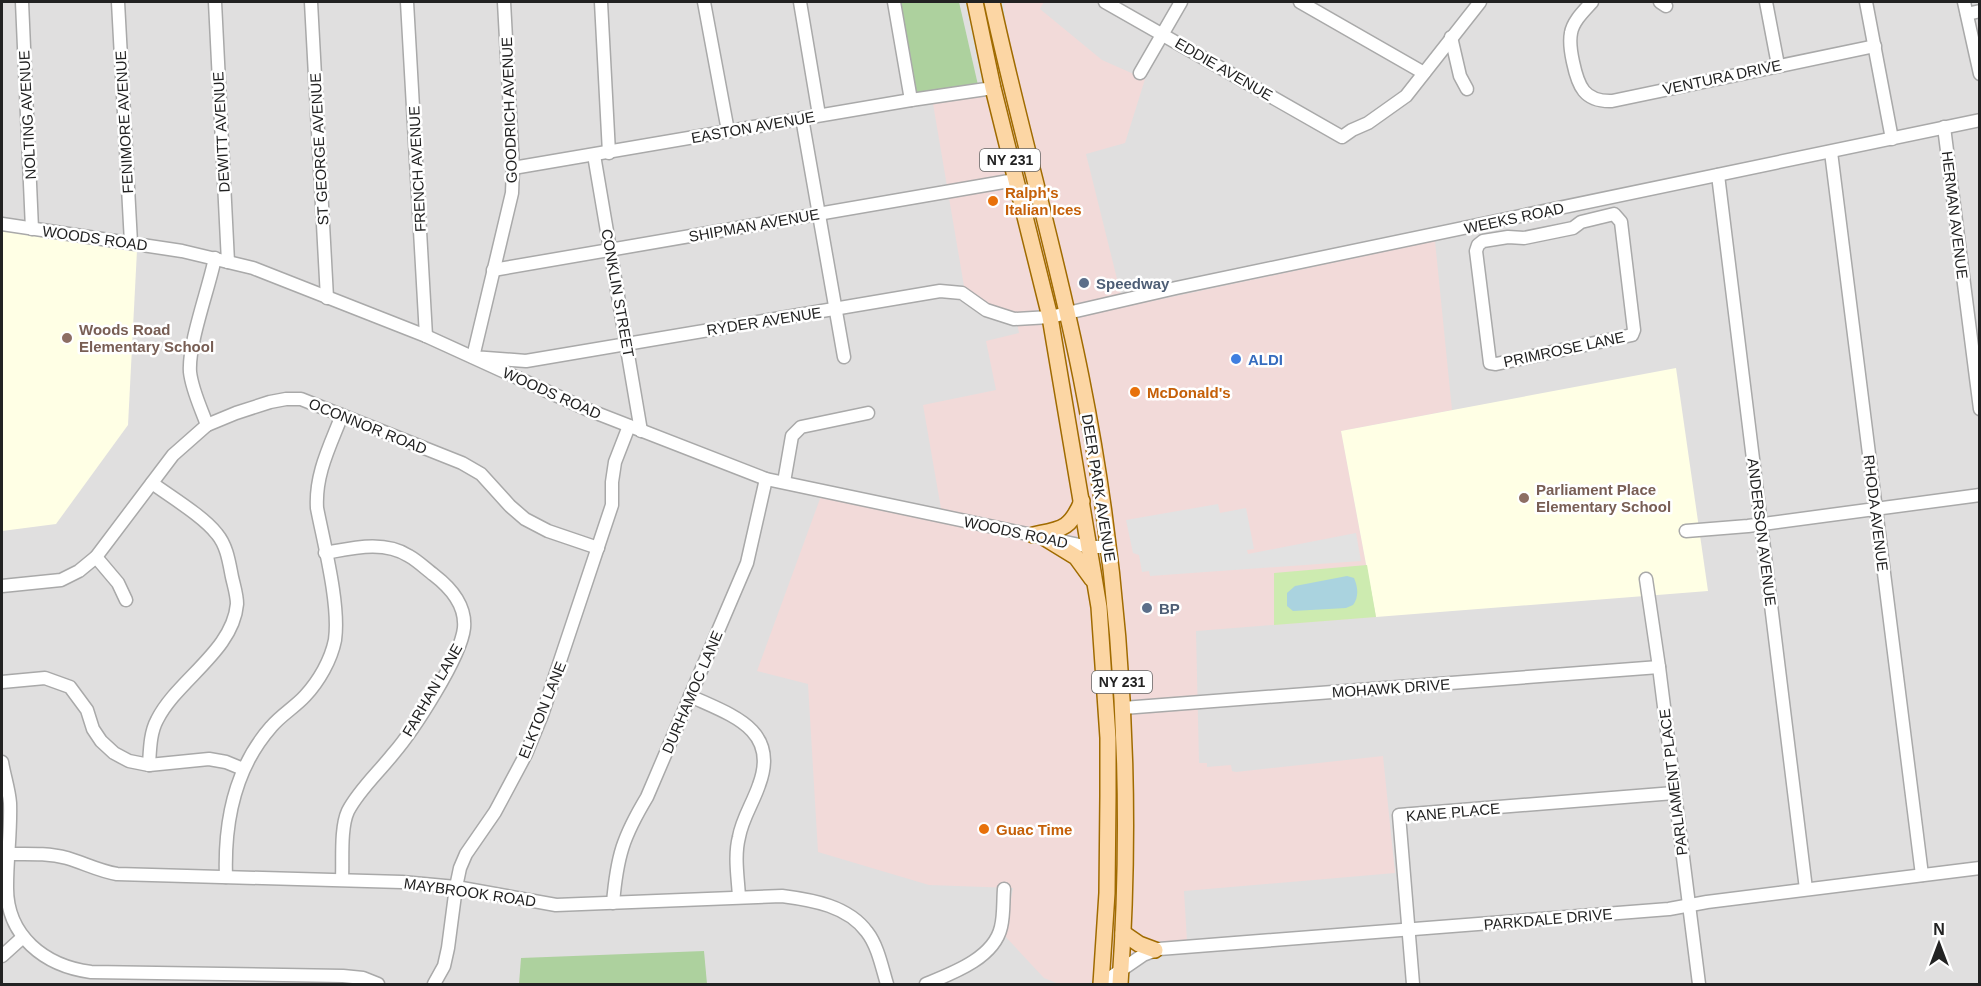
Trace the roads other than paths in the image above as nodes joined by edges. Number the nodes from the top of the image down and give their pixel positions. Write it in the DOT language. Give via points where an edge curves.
graph roads {
  1 [pos="22,2"];
  2 [pos="118,2"];
  3 [pos="215,2"];
  4 [pos="311,2"];
  5 [pos="408,2"];
  6 [pos="504,2"];
  7 [pos="601,2"];
  8 [pos="704,2"];
  9 [pos="800,2"];
  10 [pos="894,2"];
  11 [pos="975,2"];
  12 [pos="992,2"];
  13 [pos="999,2"];
  14 [pos="1105,2"];
  15 [pos="1181,2"];
  16 [pos="1300,2"];
  17 [pos="1480,2"];
  18 [pos="1592,2"];
  19 [pos="1766,2"];
  20 [pos="1866,2"];
  21 [pos="1970,9"];
  22 [pos="997,25"];
  23 [pos="1162,34"];
  24 [pos="1451,37"];
  25 [pos="1875,46"];
  26 [pos="1778,65"];
  27 [pos="1140,73"];
  28 [pos="1424,73"];
  29 [pos="1980,74"];
  30 [pos="993,88"];
  31 [pos="1467,89"];
  32 [pos="911,100"];
  33 [pos="819,116"];
  34 [pos="802,118"];
  35 [pos="1980,120"];
  36 [pos="1944,127"];
  37 [pos="728,131"];
  38 [pos="1892,139"];
  39 [pos="1831,152"];
  40 [pos="609,153"];
  41 [pos="594,155"];
  42 [pos="513,168"];
  43 [pos="1718,175"];
  44 [pos="1015,180"];
  45 [pos="1554,210"];
  46 [pos="819,214"];
  47 [pos="1532,214"];
  48 [pos="2,224"];
  49 [pos="32,229"];
  50 [pos="1557,231"];
  51 [pos="1535,236"];
  52 [pos="131,243"];
  53 [pos="610,250"];
  54 [pos="215,258"];
  55 [pos="228,262"];
  56 [pos="493,270"];
  57 [pos="327,297"];
  58 [pos="835,310"];
  59 [pos="1067,313"];
  60 [pos="1050,317"];
  61 [pos="426,336"];
  62 [pos="627,344"];
  63 [pos="473,357"];
  64 [pos="844,357"];
  65 [pos="1980,409"];
  66 [pos="868,413"];
  67 [pos="342,415"];
  68 [pos="207,425"];
  69 [pos="629,426"];
  70 [pos="641,430"];
  71 [pos="766,479"];
  72 [pos="784,482"];
  73 [pos="152,483"];
  74 [pos="1980,495"];
  75 [pos="1082,501"];
  76 [pos="1876,509"];
  77 [pos="1760,524"];
  78 [pos="1686,531"];
  79 [pos="1039,537"];
  80 [pos="1089,547"];
  81 [pos="1109,547"];
  82 [pos="598,548"];
  83 [pos="325,553"];
  84 [pos="96,557"];
  85 [pos="1646,579"];
  86 [pos="2,586"];
  87 [pos="1096,587"];
  88 [pos="126,600"];
  89 [pos="1659,667"];
  90 [pos="2,682"];
  91 [pos="690,696"];
  92 [pos="1123,708"];
  93 [pos="2,762"];
  94 [pos="149,765"];
  95 [pos="243,769"];
  96 [pos="1674,793"];
  97 [pos="10,854"];
  98 [pos="1980,868"];
  99 [pos="1922,875"];
  100 [pos="226,877"];
  101 [pos="342,879"];
  102 [pos="456,887"];
  103 [pos="1806,889"];
  104 [pos="1004,890"];
  105 [pos="739,897"];
  106 [pos="614,903"];
  107 [pos="1688,905"];
  108 [pos="1408,930"];
  109 [pos="1123,933"];
  110 [pos="23,937"];
  111 [pos="1155,950"];
  112 [pos="2,956"];
  113 [pos="1120,978"];
  114 [pos="378,984"];
  115 [pos="434,984"];
  116 [pos="887,984"];
  117 [pos="926,984"];
  118 [pos="1101,984"];
  119 [pos="1413,984"];
  120 [pos="1699,984"];
  1 -- 49 [label="street, NOLTING AVENUE"];
  2 -- 52 [label="street, FENIMORE AVENUE"];
  3 -- 55 [label="street, DEWITT AVENUE"];
  4 -- 57 [label="street, ST GEORGE AVENUE"];
  5 -- 61 [label="street, FRENCH AVENUE"];
  6 -- 42 [label="street, GOODRICH AVENUE"];
  7 -- 40 [label="street"];
  8 -- 37 [label="street"];
  9 -- 33 [label="street"];
  10 -- 32 [label="street"];
  11 -- 30 [label="main road, DEER PARK AVENUE / NY 231"];
  12 -- 22 [label="main road, DEER PARK AVENUE / NY 231"];
  13 -- 22 [label="main road"];
  14 -- 23 [label="street, EDDIE AVENUE"];
  15 -- 23 [label="street"];
  16 -- 28 [label="street"];
  17 -- 24 [label="street"];
  18 -- 26 [label="street, VENTURA DRIVE" via="1576,21 1570,47 1577,80 1590,97 1600,102"];
  19 -- 26 [label="street"];
  20 -- 25 [label="street"];
  21 -- 29 [label="street"];
  22 -- 59 [label="main road, DEER PARK AVENUE / NY 231"];
  23 -- 27 [label="street"];
  23 -- 28 [label="street, EDDIE AVENUE" via="1342,137 1406,96"];
  24 -- 28 [label="street"];
  24 -- 31 [label="street"];
  25 -- 26 [label="street, VENTURA DRIVE"];
  25 -- 38 [label="street"];
  30 -- 32 [label="street, EASTON AVENUE"];
  30 -- 44 [label="main road, DEER PARK AVENUE / NY 231"];
  32 -- 33 [label="street, EASTON AVENUE"];
  33 -- 34 [label="street, EASTON AVENUE"];
  34 -- 37 [label="street, EASTON AVENUE"];
  34 -- 46 [label="street"];
  35 -- 36 [label="street, WEEKS ROAD"];
  36 -- 38 [label="street, WEEKS ROAD"];
  36 -- 65 [label="street, HERMAN AVENUE"];
  37 -- 40 [label="street, EASTON AVENUE"];
  38 -- 39 [label="street, WEEKS ROAD"];
  39 -- 43 [label="street, WEEKS ROAD"];
  39 -- 76 [label="street, RHODA AVENUE"];
  40 -- 41 [label="street, EASTON AVENUE"];
  41 -- 42 [label="street, EASTON AVENUE"];
  41 -- 53 [label="street, CONKLIN STREET"];
  42 -- 56 [label="street, GOODRICH AVENUE" via="512,193"];
  43 -- 45 [label="street, WEEKS ROAD"];
  43 -- 77 [label="street, ANDERSON AVENUE"];
  44 -- 46 [label="street, SHIPMAN AVENUE"];
  44 -- 60 [label="main road, DEER PARK AVENUE / NY 231"];
  45 -- 47 [label="street, WEEKS ROAD"];
  45 -- 50 [label="street"];
  46 -- 53 [label="street, SHIPMAN AVENUE"];
  46 -- 58 [label="street"];
  47 -- 51 [label="street"];
  47 -- 59 [label="street, WEEKS ROAD"];
  48 -- 49 [label="street, WOODS ROAD"];
  49 -- 52 [label="street, WOODS ROAD"];
  50 -- 51 [label="street, PRIMROSE LANE"];
  50 -- 51 [label="street, PRIMROSE LANE" via="1602,216 1614,214 1619,218 1632,335 1490,363 1478,245 1483,241"];
  52 -- 54 [label="street, WOODS ROAD"];
  53 -- 56 [label="street, SHIPMAN AVENUE"];
  53 -- 62 [label="street, CONKLIN STREET"];
  54 -- 55 [label="street, WOODS ROAD"];
  54 -- 68 [label="street" via="190,363 193,386"];
  55 -- 57 [label="street, WOODS ROAD"];
  56 -- 63 [label="street, GOODRICH AVENUE"];
  57 -- 61 [label="street, WOODS ROAD"];
  58 -- 60 [label="street, RYDER AVENUE" via="940,291 962,293 986,310 1014,319"];
  58 -- 62 [label="street, RYDER AVENUE"];
  58 -- 64 [label="street"];
  59 -- 60 [label="street, WEEKS ROAD"];
  59 -- 81 [label="main road, DEER PARK AVENUE / NY 231"];
  60 -- 75 [label="main road, DEER PARK AVENUE / NY 231"];
  61 -- 63 [label="street, WOODS ROAD"];
  62 -- 63 [label="street, RYDER AVENUE" via="526,361"];
  62 -- 70 [label="street, CONKLIN STREET"];
  63 -- 69 [label="street, WOODS ROAD"];
  66 -- 72 [label="street" via="801,427 792,436"];
  67 -- 68 [label="street, OCONNOR ROAD" via="301,399 286,399 236,412"];
  67 -- 82 [label="street, OCONNOR ROAD" via="462,463 481,474 525,519"];
  67 -- 83 [label="street" via="320,469 316,490"];
  68 -- 73 [label="street, OCONNOR ROAD" via="173,455"];
  69 -- 70 [label="street, WOODS ROAD"];
  69 -- 82 [label="street, ELKTON LANE" via="615,462 612,505"];
  70 -- 71 [label="street, WOODS ROAD"];
  71 -- 72 [label="street, WOODS ROAD"];
  71 -- 91 [label="street, DURHAMOC LANE" via="747,563"];
  72 -- 79 [label="street, WOODS ROAD"];
  73 -- 84 [label="street, OCONNOR ROAD"];
  73 -- 94 [label="street" via="216,532 227,552 237,601 231,628 156,721"];
  74 -- 76 [label="street"];
  75 -- 79 [label="main road" via="1073,520"];
  75 -- 80 [label="main road, DEER PARK AVENUE / NY 231"];
  76 -- 77 [label="street"];
  76 -- 99 [label="street, RHODA AVENUE"];
  77 -- 78 [label="street"];
  77 -- 103 [label="street, ANDERSON AVENUE"];
  79 -- 80 [label="street, WOODS ROAD"];
  79 -- 87 [label="main road" via="1076,557"];
  80 -- 81 [label="street, WOODS ROAD"];
  80 -- 87 [label="main road, DEER PARK AVENUE / NY 231"];
  81 -- 92 [label="main road, DEER PARK AVENUE / NY 231"];
  82 -- 102 [label="street, ELKTON LANE" via="526,754 495,812 466,854"];
  83 -- 95 [label="street" via="336,616 334,641 323,673 305,697 272,726"];
  83 -- 101 [label="street, FARHAN LANE" via="370,546 390,547 409,555 449,587 461,607 464,627 461,645 423,712 347,814"];
  84 -- 86 [label="street, OCONNOR ROAD" via="61,580"];
  84 -- 88 [label="street" via="118,583"];
  85 -- 89 [label="street, PARLIAMENT PLACE"];
  87 -- 118 [label="main road, DEER PARK AVENUE / NY 231" via="1108,796"];
  89 -- 92 [label="street, MOHAWK DRIVE"];
  89 -- 96 [label="street, PARLIAMENT PLACE"];
  90 -- 94 [label="street" via="45,678 70,687 87,710 101,741 129,762"];
  91 -- 105 [label="street" via="751,727 764,757 764,771 739,835"];
  91 -- 106 [label="street, DURHAMOC LANE" via="621,847"];
  92 -- 109 [label="main road, DEER PARK AVENUE / NY 231"];
  93 -- 97 [label="street" via="10,800"];
  94 -- 95 [label="street" via="209,759"];
  95 -- 100 [label="street" via="229,817"];
  96 -- 107 [label="street, PARLIAMENT PLACE"];
  96 -- 108 [label="street, KANE PLACE" via="1399,815"];
  97 -- 100 [label="street, MAYBROOK ROAD" via="51,855 117,874"];
  97 -- 110 [label="street" via="8,904"];
  98 -- 99 [label="street, PARKDALE DRIVE"];
  99 -- 103 [label="street, PARKDALE DRIVE"];
  100 -- 101 [label="street, MAYBROOK ROAD"];
  101 -- 102 [label="street, MAYBROOK ROAD"];
  102 -- 106 [label="street, MAYBROOK ROAD" via="556,905"];
  102 -- 115 [label="street, ELKTON LANE" via="444,966"];
  103 -- 107 [label="street, PARKDALE DRIVE"];
  104 -- 117 [label="street" via="1001,927 995,944 982,956"];
  105 -- 106 [label="street, MAYBROOK ROAD"];
  105 -- 116 [label="street, MAYBROOK ROAD" via="800,898 841,910 868,933"];
  107 -- 108 [label="street, PARKDALE DRIVE"];
  107 -- 120 [label="street, PARLIAMENT PLACE"];
  108 -- 111 [label="street, PARKDALE DRIVE"];
  108 -- 119 [label="street, KANE PLACE"];
  109 -- 111 [label="main road"];
  109 -- 113 [label="main road, DEER PARK AVENUE / NY 231"];
  110 -- 112 [label="street"];
  110 -- 114 [label="street" via="54,963 71,969 344,976"];
  111 -- 113 [label="street, PARKDALE DRIVE" via="1143,955"];
  113 -- 118 [label="street, PARKDALE DRIVE"];
}
